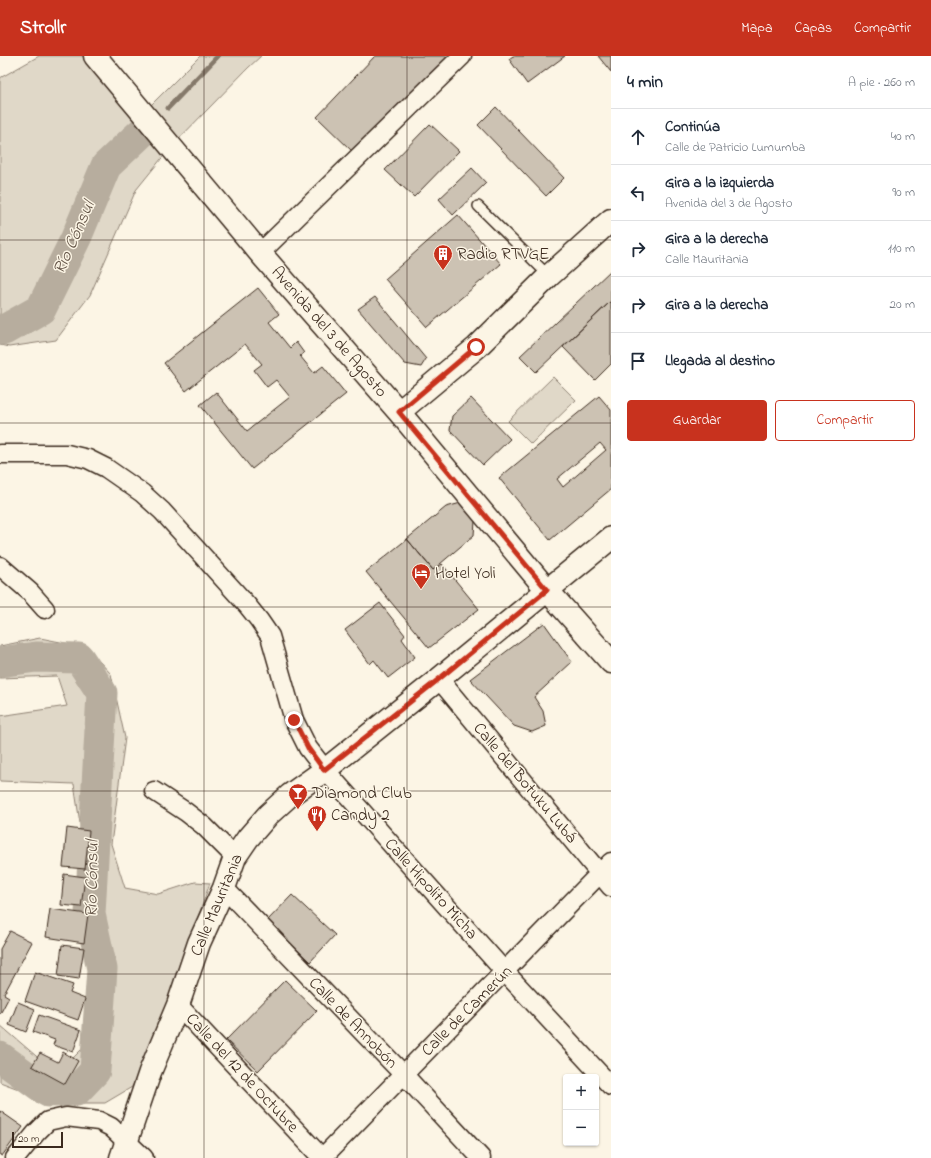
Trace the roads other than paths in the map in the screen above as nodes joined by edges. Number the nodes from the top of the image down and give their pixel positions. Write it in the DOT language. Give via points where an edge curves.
graph roads {
  1 [pos="95,56"];
  2 [pos="462,56"];
  3 [pos="478,206"];
  4 [pos="611,220"];
  5 [pos="260,253"];
  6 [pos="549,276"];
  7 [pos="399,412"];
  8 [pos="0,454"];
  9 [pos="611,538"];
  10 [pos="0,566"];
  11 [pos="547,590"];
  12 [pos="45,609"];
  13 [pos="611,662"];
  14 [pos="439,679"];
  15 [pos="324,770"];
  16 [pos="154,791"];
  17 [pos="235,857"];
  18 [pos="605,868"];
  19 [pos="611,887"];
  20 [pos="224,888"];
  21 [pos="505,972"];
  22 [pos="178,1005"];
  23 [pos="404,1075"];
  24 [pos="611,1086"];
  25 [pos="124,1149"];
  26 [pos="15,1158"];
  27 [pos="144,1158"];
  28 [pos="322,1158"];
  29 [pos="481,1158"];
  1 -- 5 [label="main road, Avenida del 3 de Agosto"];
  2 -- 5 [label="street"];
  3 -- 6 [label="lane"];
  4 -- 6 [label="main road"];
  5 -- 7 [label="main road, Avenida del 3 de Agosto"];
  6 -- 7 [label="main road" via="476,347"];
  7 -- 11 [label="main road, Avenida del 3 de Agosto"];
  8 -- 15 [label="street, Calle Hipolito Micha" via="67,454 88,459 142,493 162,511 247,605 270,636 294,720 308,748"];
  9 -- 11 [label="main road, Calle Mauritania"];
  10 -- 12 [label="street"];
  11 -- 13 [label="main road, Avenida del 3 de Agosto"];
  11 -- 14 [label="main road, Calle Mauritania"];
  14 -- 15 [label="main road, Calle Mauritania"];
  14 -- 18 [label="street, Calle del Botuku Lubá"];
  15 -- 17 [label="main road, Calle Mauritania" via="290,794 268,815"];
  15 -- 21 [label="street, Calle Hipolito Micha"];
  16 -- 17 [label="street" via="204,826"];
  17 -- 20 [label="main road, Calle Mauritania"];
  18 -- 19 [label="street, Calle del Botuku Lubá"];
  18 -- 21 [label="street, Calle de Camerún"];
  20 -- 22 [label="main road, Calle Mauritania" via="199,943"];
  20 -- 23 [label="street, Calle de Annobón"];
  21 -- 23 [label="street, Calle de Camerún"];
  21 -- 24 [label="street, Calle Hipolito Micha"];
  22 -- 25 [label="main road, Calle Mauritania" via="150,1072"];
  22 -- 28 [label="street, Calle del 12 de Octubre"];
  23 -- 28 [label="street, Calle de Camerún"];
  23 -- 29 [label="street, Calle de Annobón"];
  25 -- 26 [label="street" via="111,1127 99,1121 66,1117 48,1121"];
  25 -- 27 [label="street"];
}
